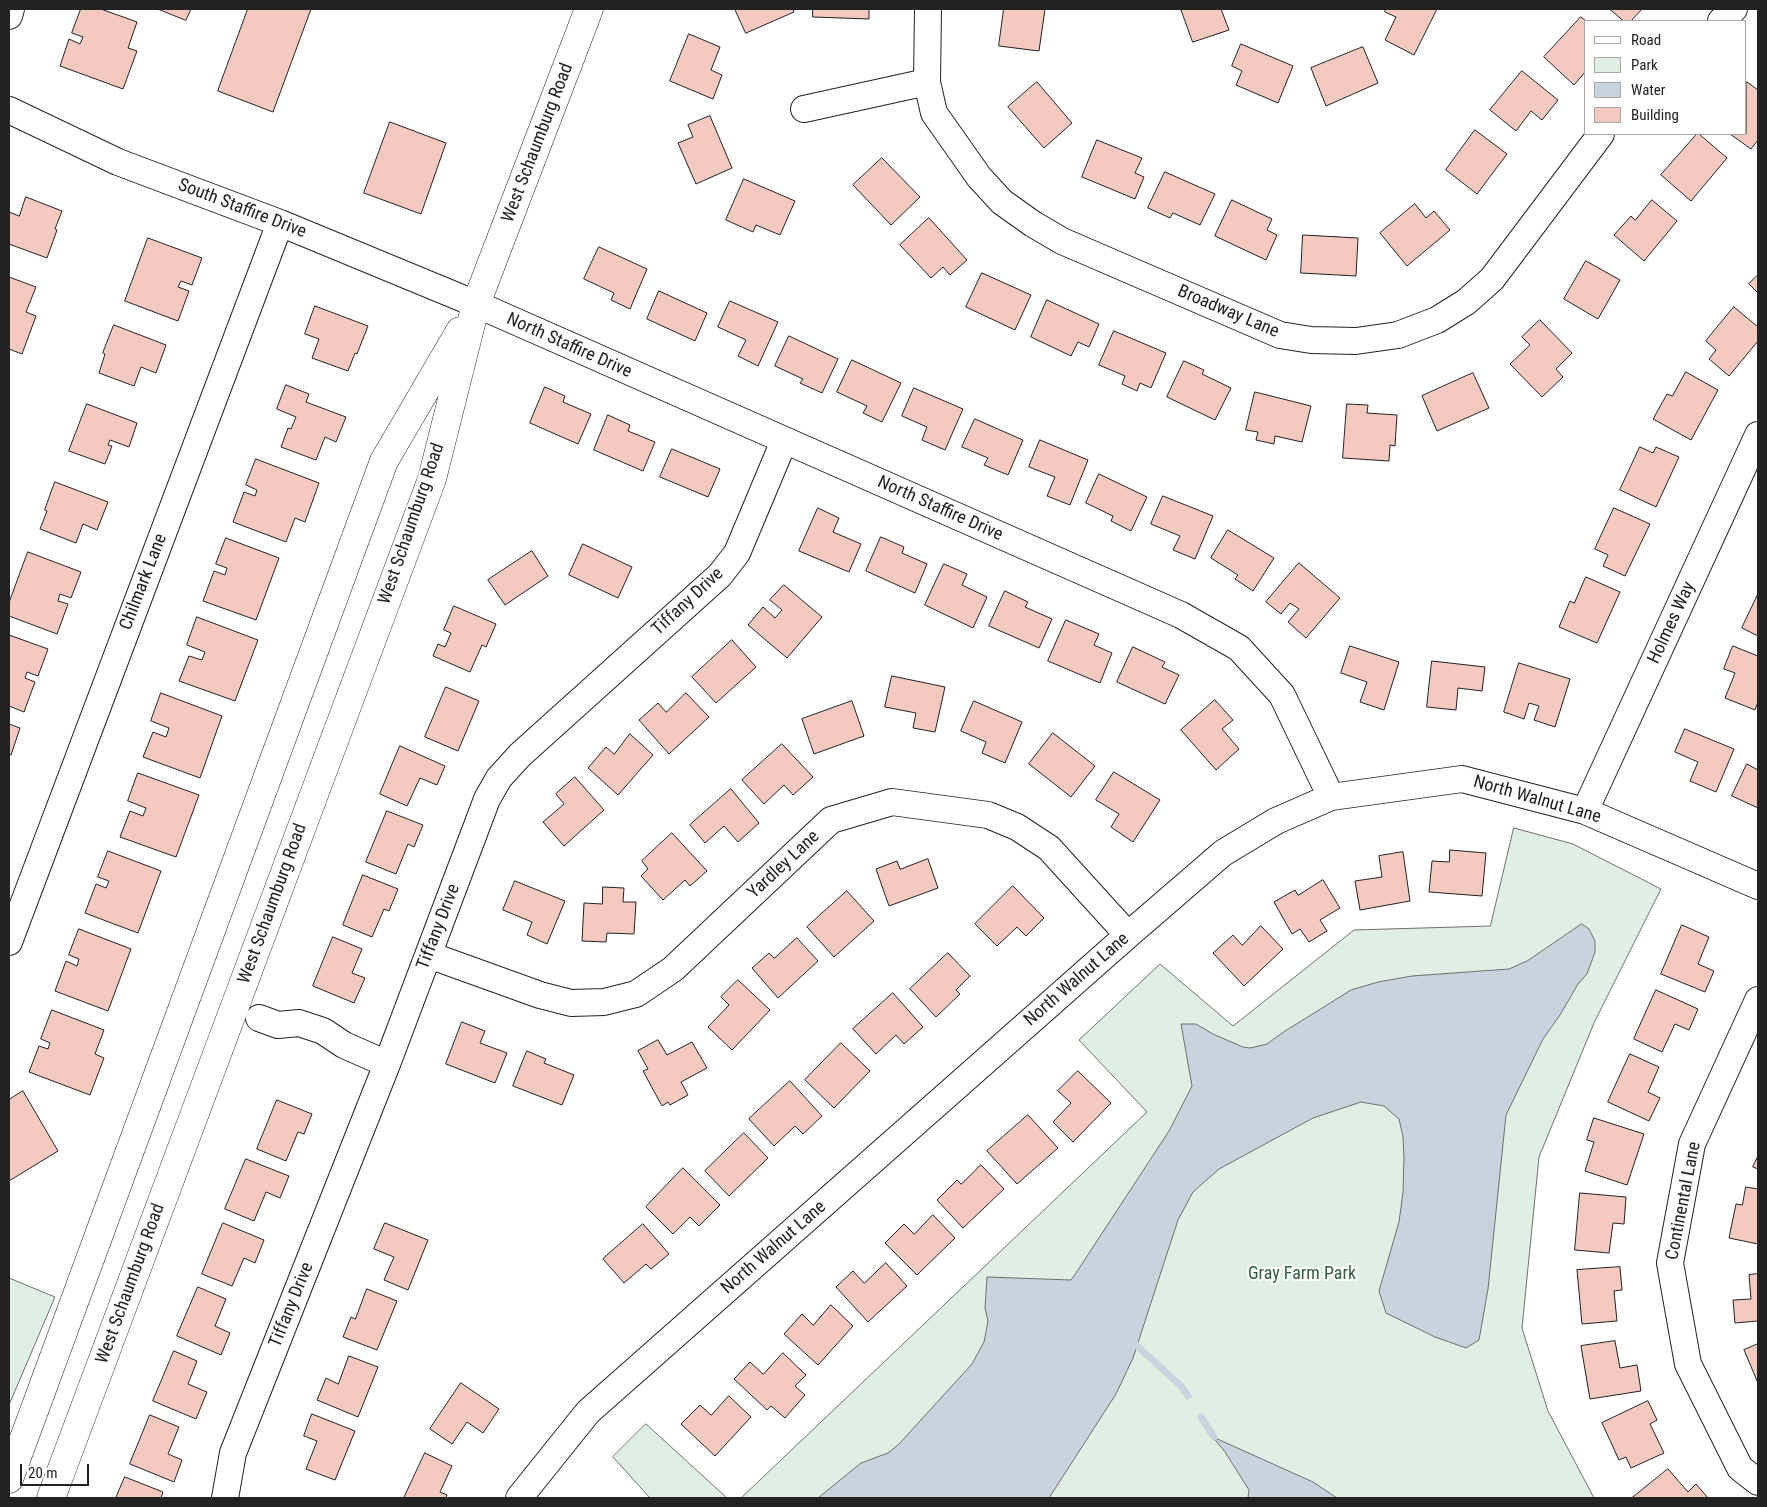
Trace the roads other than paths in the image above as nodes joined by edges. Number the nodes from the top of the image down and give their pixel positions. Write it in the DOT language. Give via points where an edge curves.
graph roads {
  1 [pos="11,9"];
  2 [pos="589,9"];
  3 [pos="928,9"];
  4 [pos="1734,9"];
  5 [pos="9,16"];
  6 [pos="1722,20"];
  7 [pos="927,82"];
  8 [pos="804,109"];
  9 [pos="9,110"];
  10 [pos="1601,135"];
  11 [pos="280,222"];
  12 [pos="476,304"];
  13 [pos="1758,434"];
  14 [pos="784,441"];
  15 [pos="1331,797"];
  16 [pos="1585,811"];
  17 [pos="1758,886"];
  18 [pos="1128,935"];
  19 [pos="9,942"];
  20 [pos="429,955"];
  21 [pos="1758,1000"];
  22 [pos="259,1018"];
  23 [pos="387,1064"];
  24 [pos="9,1479"];
  25 [pos="1758,1482"];
  26 [pos="51,1498"];
  27 [pos="225,1498"];
  28 [pos="519,1498"];
  1 -- 5 [label="street"];
  2 -- 12 [label="main road, West Schaumburg Road"];
  3 -- 7 [label="street, Broadway Lane"];
  4 -- 6 [label="street"];
  7 -- 8 [label="street"];
  7 -- 10 [label="street, Broadway Lane" via="934,112 979,177 1002,202 1033,224 1062,241 1238,318 1280,335 1311,340 1356,341 1398,335 1437,320 1466,302 1492,279"];
  9 -- 11 [label="street, South Staffire Drive" via="118,162"];
  11 -- 12 [label="street, South Staffire Drive"];
  11 -- 19 [label="street, Chilmark Lane"];
  12 -- 14 [label="street, North Staffire Drive"];
  12 -- 24 [label="main road, West Schaumburg Road" via="384,461"];
  12 -- 26 [label="main road, West Schaumburg Road" via="432,479"];
  13 -- 16 [label="street, Holmes Way"];
  14 -- 15 [label="street, North Staffire Drive" via="1181,615 1239,648 1282,695"];
  14 -- 20 [label="street, Tiffany Drive" via="737,553 720,575 520,755 499,778 487,799"];
  15 -- 16 [label="street, North Walnut Lane" via="1462,779"];
  15 -- 18 [label="street, North Walnut Lane" via="1276,821 1223,853"];
  16 -- 17 [label="street, North Walnut Lane"];
  18 -- 20 [label="street, Yardley Lane" via="1049,848 1017,827 988,815 892,802 831,820 673,969 636,994 604,1002 571,1002 540,995"];
  18 -- 28 [label="street, North Walnut Lane" via="588,1412"];
  20 -- 23 [label="street, Tiffany Drive"];
  21 -- 25 [label="street, Continental Lane" via="1692,1144 1670,1263 1688,1364 1740,1468"];
  22 -- 23 [label="street" via="278,1025 299,1023 323,1031 344,1045"];
  23 -- 27 [label="street, Tiffany Drive" via="233,1453"];
}
